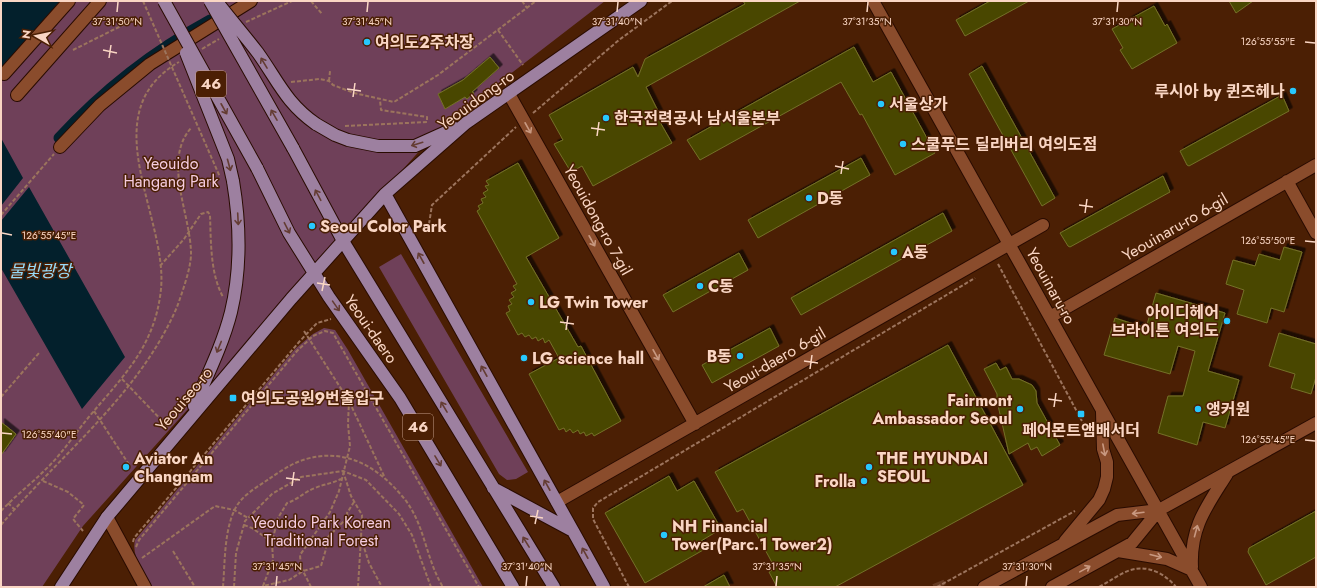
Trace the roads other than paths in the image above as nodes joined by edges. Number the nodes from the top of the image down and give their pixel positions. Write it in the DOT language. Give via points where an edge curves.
graph roads {
  1 [pos="69,1"];
  2 [pos="100,1"];
  3 [pos="210,1"];
  4 [pos="216,1"];
  5 [pos="251,1"];
  6 [pos="641,1"];
  7 [pos="873,1"];
  8 [pos="167,6"];
  9 [pos="4,74"];
  10 [pos="509,94"];
  11 [pos="17,95"];
  12 [pos="466,123"];
  13 [pos="60,147"];
  14 [pos="1316,165"];
  15 [pos="1287,181"];
  16 [pos="385,194"];
  17 [pos="1044,224"];
  18 [pos="1316,233"];
  19 [pos="344,241"];
  20 [pos="1009,245"];
  21 [pos="314,273"];
  22 [pos="1050,318"];
  23 [pos="1102,411"];
  24 [pos="190,417"];
  25 [pos="1316,423"];
  26 [pos="695,424"];
  27 [pos="1228,472"];
  28 [pos="493,488"];
  29 [pos="557,502"];
  30 [pos="1159,510"];
  31 [pos="106,517"];
  32 [pos="573,531"];
  33 [pos="1063,544"];
  34 [pos="1118,551"];
  35 [pos="1192,570"];
  36 [pos="61,587"];
  37 [pos="145,587"];
  38 [pos="514,587"];
  39 [pos="554,587"];
  40 [pos="604,587"];
  41 [pos="984,587"];
  42 [pos="1052,587"];
  43 [pos="1201,587"];
  1 -- 9 [label="street"];
  2 -- 11 [label="street"];
  19 -- 3 [label="main road, Yeoui-daero / 46, one-way, bridge"];
  12 -- 4 [label="main road, one-way, bridge" via="415,146 378,146 335,135 316,124 291,102 258,54"];
  5 -- 13 [label="street" via="154,61 100,105"];
  6 -- 10 [label="main road, Yeouidong-ro"];
  7 -- 20 [label="street, Yeouinaru-ro"];
  8 -- 21 [label="main road, Yeoui-daero / 46, one-way, bridge" via="257,168 289,233"];
  8 -- 24 [label="main road, 46, one-way, bridge" via="228,159 228,182 238,228 237,269 231,312"];
  10 -- 12 [label="main road, Yeouidong-ro"];
  10 -- 26 [label="street, Yeouidong-ro 7-gil, one-way"];
  12 -- 16 [label="main road, Yeouidong-ro"];
  14 -- 15 [label="street, Yeouinaru-ro 6-gil"];
  15 -- 18 [label="street"];
  15 -- 22 [label="street, Yeouinaru-ro 6-gil"];
  16 -- 19 [label="main road, Yeouidong-ro"];
  29 -- 16 [label="main road, one-way"];
  17 -- 20 [label="street, Yeoui-daero 6-gil"];
  19 -- 21 [label="main road, Yeouiseo-ro"];
  28 -- 19 [label="main road, Yeoui-daero / 46, one-way"];
  20 -- 22 [label="street, Yeouinaru-ro"];
  20 -- 26 [label="street, Yeoui-daero 6-gil"];
  21 -- 24 [label="main road, Yeouiseo-ro"];
  21 -- 38 [label="main road, Yeoui-daero / 46, one-way" via="400,398"];
  22 -- 23 [label="street, Yeouinaru-ro"];
  23 -- 30 [label="street, Yeouinaru-ro"];
  23 -- 33 [label="street, one-way" via="1102,449 1107,462 1104,490 1099,500"];
  24 -- 31 [label="main road, Yeouiseo-ro"];
  25 -- 27 [label="street"];
  26 -- 29 [label="street, Yeoui-daero 6-gil"];
  27 -- 30 [label="street"];
  35 -- 27 [label="street, one-way" via="1191,552 1199,519"];
  28 -- 32 [label="main road"];
  39 -- 28 [label="main road, Yeoui-daero, one-way"];
  29 -- 32 [label="main road"];
  30 -- 33 [label="street, one-way" via="1117,515"];
  30 -- 34 [label="street" via="1132,543"];
  30 -- 35 [label="street, Yeouinaru-ro"];
  31 -- 36 [label="main road, Yeouiseo-ro"];
  31 -- 37 [label="street"];
  40 -- 32 [label="main road, one-way"];
  33 -- 41 [label="street"];
  34 -- 35 [label="street, one-way" via="1167,559"];
  42 -- 34 [label="street, one-way"];
  35 -- 43 [label="street, Yeouinaru-ro"];
}
